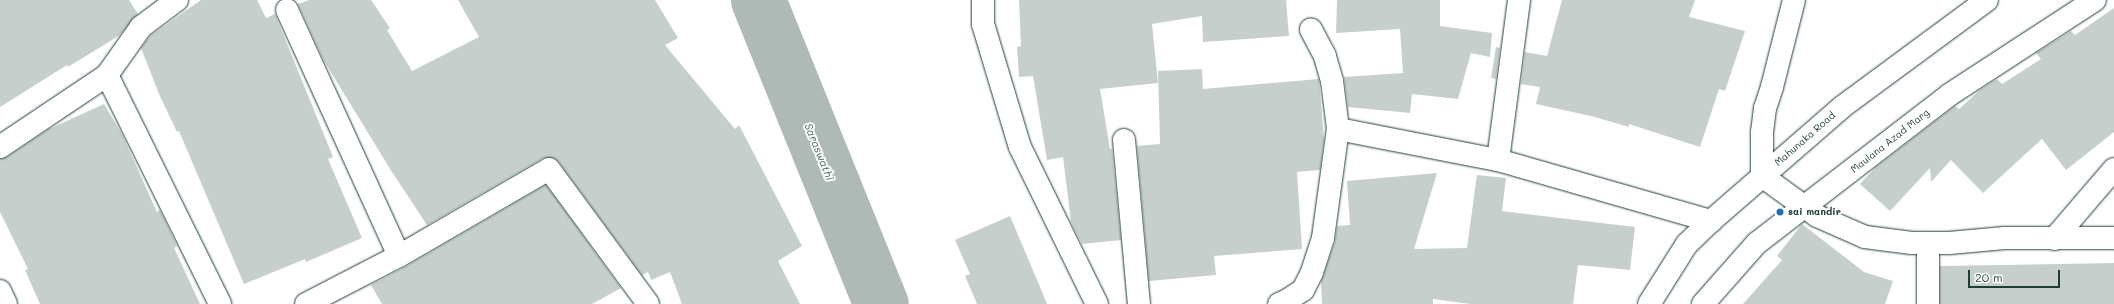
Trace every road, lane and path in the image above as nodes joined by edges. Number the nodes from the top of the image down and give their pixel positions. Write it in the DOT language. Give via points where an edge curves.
graph roads {
  1 [pos="177,0"];
  2 [pos="983,0"];
  3 [pos="1519,0"];
  4 [pos="1794,0"];
  5 [pos="1987,0"];
  6 [pos="2095,0"];
  7 [pos="287,10"];
  8 [pos="1311,30"];
  9 [pos="107,75"];
  10 [pos="1338,129"];
  11 [pos="1124,140"];
  12 [pos="0,147"];
  13 [pos="1498,160"];
  14 [pos="2114,169"];
  15 [pos="1762,176"];
  16 [pos="1804,207"];
  17 [pos="1711,221"];
  18 [pos="2114,238"];
  19 [pos="2054,239"];
  20 [pos="1928,243"];
  21 [pos="399,256"];
  22 [pos="0,291"];
  23 [pos="6,304"];
  24 [pos="220,304"];
  25 [pos="306,304"];
  26 [pos="648,304"];
  27 [pos="1096,304"];
  28 [pos="1139,304"];
  29 [pos="1279,304"];
  30 [pos="1649,304"];
  31 [pos="1703,304"];
  32 [pos="1928,304"];
  1 -- 9 [label="street" via="141,27"];
  2 -- 27 [label="street" via="983,24 1020,147"];
  3 -- 13 [label="street"];
  4 -- 15 [label="street" via="1765,108"];
  5 -- 15 [label="street, Mahunaka Road" via="1842,107"];
  6 -- 16 [label="street, Maulana Azad Marg" via="1949,95"];
  7 -- 21 [label="street"];
  8 -- 10 [label="street" via="1327,62"];
  9 -- 12 [label="street"];
  9 -- 24 [label="street"];
  10 -- 13 [label="street"];
  10 -- 29 [label="street" via="1323,238 1312,272 1303,290"];
  11 -- 28 [label="street"];
  13 -- 17 [label="street"];
  14 -- 19 [label="street"];
  15 -- 16 [label="street"];
  15 -- 17 [label="street, Mahunaka Road"];
  16 -- 20 [label="street" via="1817,216 1865,237"];
  16 -- 31 [label="street, Maulana Azad Marg" via="1757,244"];
  17 -- 30 [label="street, Mahunaka Road" via="1688,244"];
  18 -- 19 [label="street"];
  19 -- 20 [label="street" via="2005,238"];
  20 -- 32 [label="street"];
  21 -- 25 [label="street"];
  21 -- 26 [label="street" via="549,169"];
  22 -- 23 [label="street"];
}
